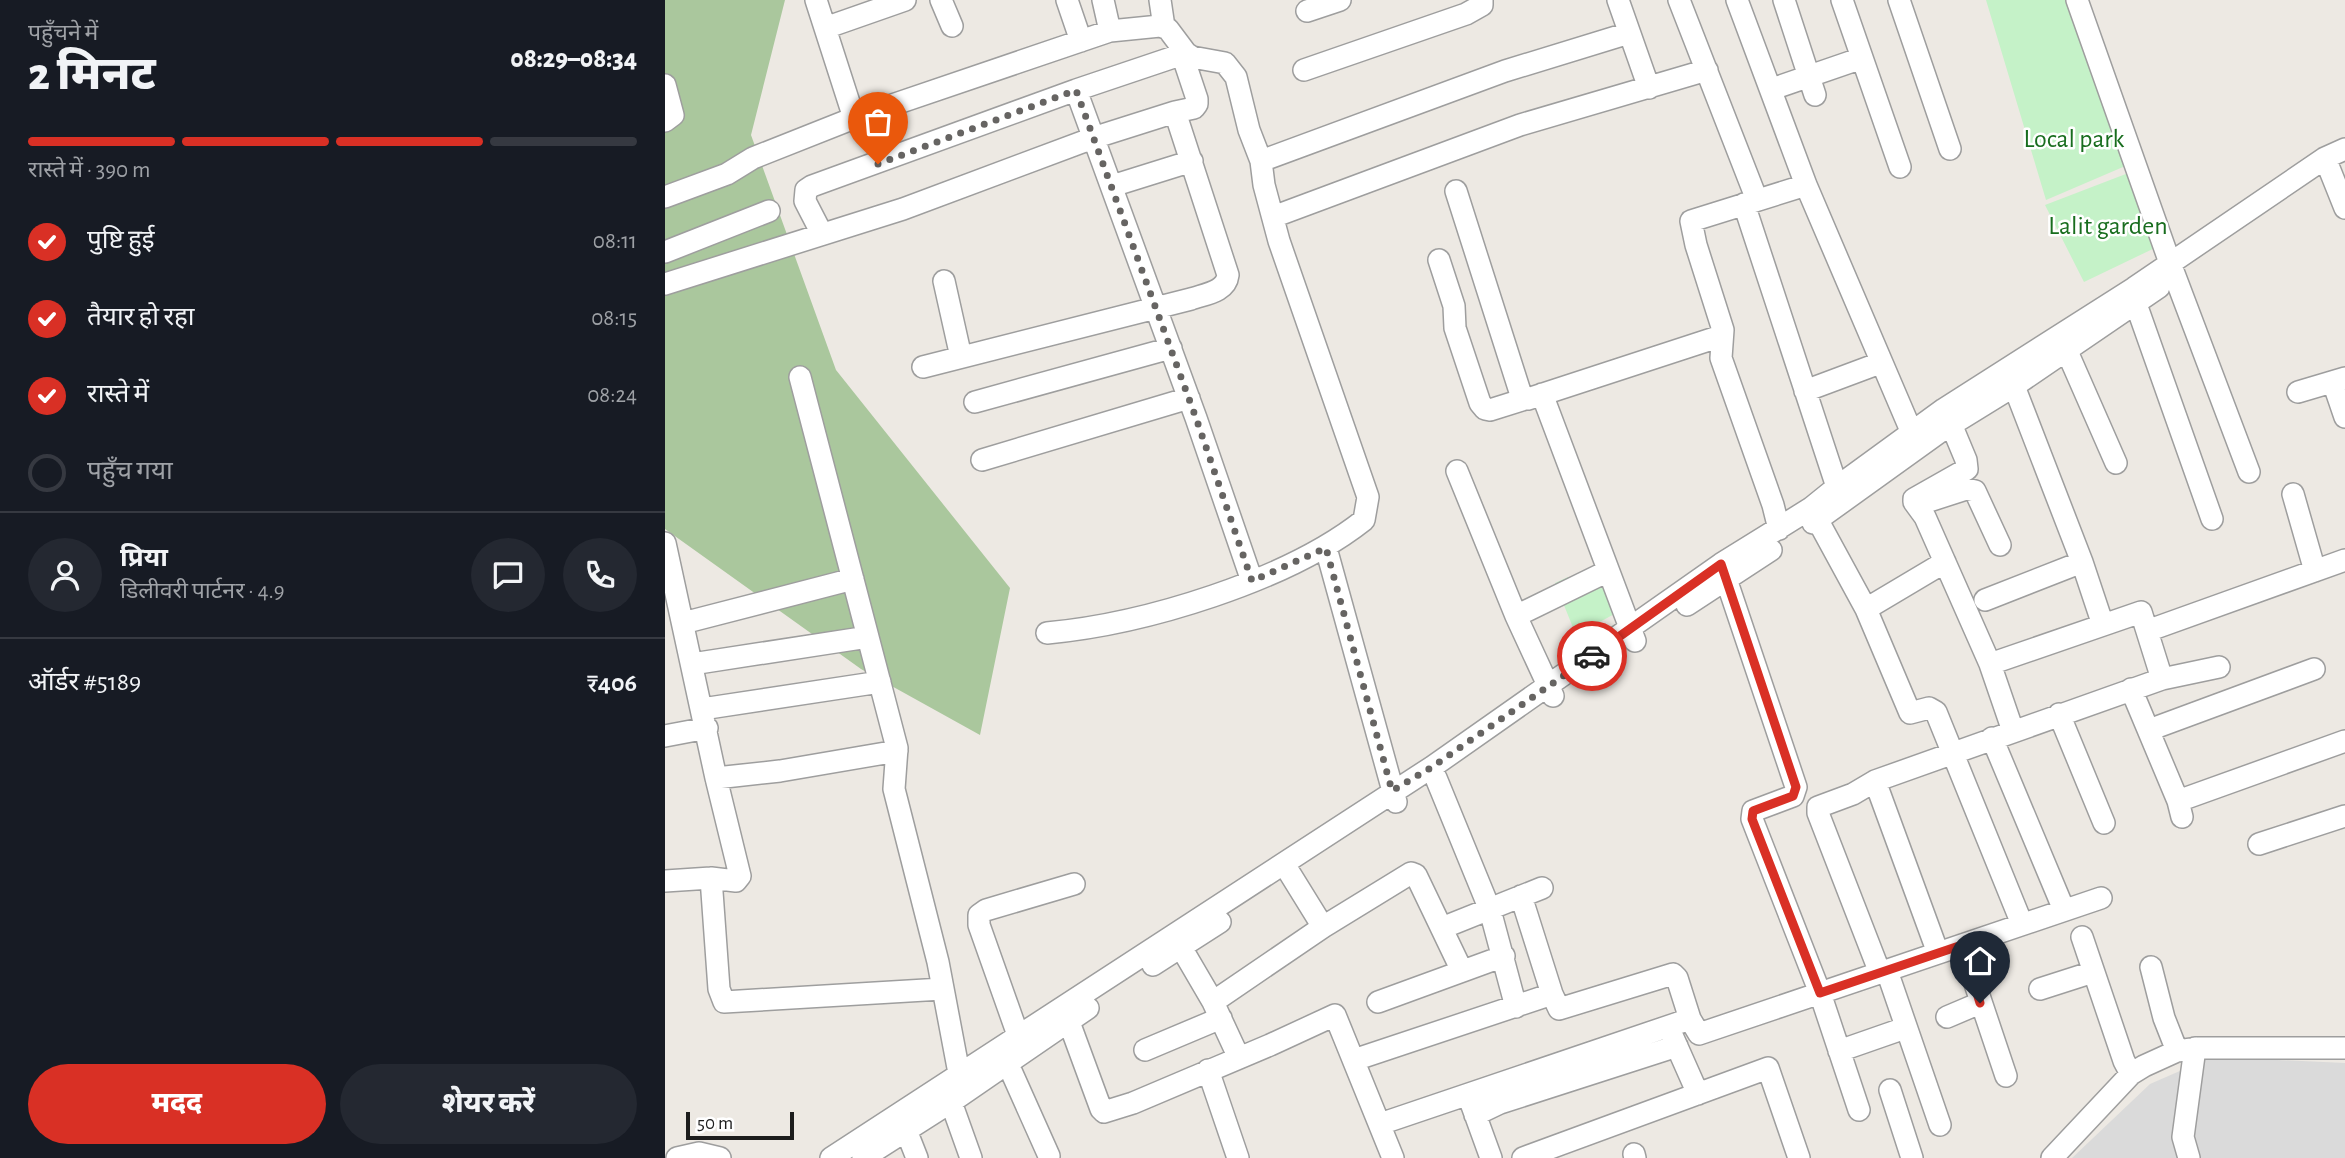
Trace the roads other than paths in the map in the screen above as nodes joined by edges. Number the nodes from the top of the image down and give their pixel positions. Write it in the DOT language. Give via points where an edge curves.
graph roads {
  1 [pos="815,0"];
  2 [pos="905,0"];
  3 [pos="941,0"];
  4 [pos="1067,0"];
  5 [pos="1103,0"];
  6 [pos="1160,0"];
  7 [pos="1340,0"];
  8 [pos="1482,0"];
  9 [pos="1618,0"];
  10 [pos="1679,0"];
  11 [pos="1737,0"];
  12 [pos="1784,0"];
  13 [pos="1842,0"];
  14 [pos="1899,0"];
  15 [pos="2077,0"];
  16 [pos="1307,11"];
  17 [pos="952,26"];
  18 [pos="1164,27"];
  19 [pos="825,28"];
  20 [pos="1110,32"];
  21 [pos="1629,33"];
  22 [pos="1081,41"];
  23 [pos="1184,53"];
  24 [pos="1862,58"];
  25 [pos="1304,69"];
  26 [pos="1707,70"];
  27 [pos="665,85"];
  28 [pos="1812,86"];
  29 [pos="1649,88"];
  30 [pos="1772,89"];
  31 [pos="1076,90"];
  32 [pos="1175,111"];
  33 [pos="855,118"];
  34 [pos="665,121"];
  35 [pos="1093,138"];
  36 [pos="1950,149"];
  37 [pos="2345,149"];
  38 [pos="1192,160"];
  39 [pos="1261,161"];
  40 [pos="2333,162"];
  41 [pos="1900,167"];
  42 [pos="1806,185"];
  43 [pos="1112,186"];
  44 [pos="1456,191"];
  45 [pos="665,197"];
  46 [pos="1751,202"];
  47 [pos="2345,208"];
  48 [pos="769,211"];
  49 [pos="1273,217"];
  50 [pos="822,234"];
  51 [pos="665,252"];
  52 [pos="1439,260"];
  53 [pos="2173,269"];
  54 [pos="944,281"];
  55 [pos="665,284"];
  56 [pos="2136,304"];
  57 [pos="1156,307"];
  58 [pos="1721,336"];
  59 [pos="2063,342"];
  60 [pos="1171,348"];
  61 [pos="961,357"];
  62 [pos="1880,363"];
  63 [pos="923,367"];
  64 [pos="800,377"];
  65 [pos="2009,378"];
  66 [pos="2339,380"];
  67 [pos="1805,391"];
  68 [pos="2298,392"];
  69 [pos="1533,396"];
  70 [pos="1189,398"];
  71 [pos="975,402"];
  72 [pos="2345,416"];
  73 [pos="1951,424"];
  74 [pos="1912,433"];
  75 [pos="982,460"];
  76 [pos="2116,463"];
  77 [pos="1457,471"];
  78 [pos="2249,472"];
  79 [pos="1837,487"];
  80 [pos="2293,494"];
  81 [pos="1920,510"];
  82 [pos="1814,514"];
  83 [pos="2212,519"];
  84 [pos="1779,529"];
  85 [pos="665,543"];
  86 [pos="2000,545"];
  87 [pos="1326,548"];
  88 [pos="2345,560"];
  89 [pos="1945,562"];
  90 [pos="2082,562"];
  91 [pos="1608,571"];
  92 [pos="2315,571"];
  93 [pos="1724,572"];
  94 [pos="853,579"];
  95 [pos="1252,581"];
  96 [pos="1985,600"];
  97 [pos="1866,609"];
  98 [pos="1516,616"];
  99 [pos="683,623"];
  100 [pos="2103,625"];
  101 [pos="2147,631"];
  102 [pos="1047,633"];
  103 [pos="1632,634"];
  104 [pos="867,637"];
  105 [pos="692,664"];
  106 [pos="1990,664"];
  107 [pos="2219,667"];
  108 [pos="2313,669"];
  109 [pos="2162,679"];
  110 [pos="880,682"];
  111 [pos="2131,689"];
  112 [pos="1551,692"];
  113 [pos="2059,714"];
  114 [pos="705,718"];
  115 [pos="2149,730"];
  116 [pos="2013,731"];
  117 [pos="665,736"];
  118 [pos="1993,738"];
  119 [pos="2345,741"];
  120 [pos="897,751"];
  121 [pos="1951,753"];
  122 [pos="716,778"];
  123 [pos="1436,778"];
  124 [pos="1875,781"];
  125 [pos="1395,798"];
  126 [pos="2345,816"];
  127 [pos="2103,823"];
  128 [pos="2259,844"];
  129 [pos="1287,869"];
  130 [pos="711,878"];
  131 [pos="665,881"];
  132 [pos="1075,884"];
  133 [pos="1542,888"];
  134 [pos="1521,896"];
  135 [pos="2101,898"];
  136 [pos="1490,910"];
  137 [pos="2064,910"];
  138 [pos="2022,924"];
  139 [pos="1323,927"];
  140 [pos="1442,928"];
  141 [pos="2082,937"];
  142 [pos="1178,940"];
  143 [pos="1962,945"];
  144 [pos="1938,953"];
  145 [pos="1504,956"];
  146 [pos="2151,967"];
  147 [pos="1462,971"];
  148 [pos="1883,972"];
  149 [pos="2093,972"];
  150 [pos="943,989"];
  151 [pos="2040,989"];
  152 [pos="1820,993"];
  153 [pos="1552,994"];
  154 [pos="1378,1002"];
  155 [pos="1980,1003"];
  156 [pos="1516,1007"];
  157 [pos="1217,1010"];
  158 [pos="1947,1017"];
  159 [pos="1690,1019"];
  160 [pos="1069,1022"];
  161 [pos="1667,1025"];
  162 [pos="1905,1028"];
  163 [pos="1019,1038"];
  164 [pos="1677,1046"];
  165 [pos="2345,1048"];
  166 [pos="2186,1050"];
  167 [pos="1145,1051"];
  168 [pos="1839,1051"];
  169 [pos="1239,1058"];
  170 [pos="1354,1060"];
  171 [pos="1007,1062"];
  172 [pos="1208,1070"];
  173 [pos="2131,1074"];
  174 [pos="2006,1076"];
  175 [pos="1890,1090"];
  176 [pos="957,1091"];
  177 [pos="1468,1094"];
  178 [pos="1698,1094"];
  179 [pos="1859,1110"];
  180 [pos="1475,1115"];
  181 [pos="1380,1124"];
  182 [pos="1940,1125"];
  183 [pos="907,1130"];
  184 [pos="1049,1156"];
  185 [pos="677,1158"];
  186 [pos="722,1158"];
  187 [pos="831,1158"];
  188 [pos="863,1158"];
  189 [pos="917,1158"];
  190 [pos="971,1158"];
  191 [pos="1238,1158"];
  192 [pos="1393,1158"];
  193 [pos="1491,1158"];
  194 [pos="1523,1158"];
  195 [pos="1798,1158"];
  196 [pos="1912,1158"];
  197 [pos="2052,1158"];
  198 [pos="2189,1158"];
  1 -- 19 [label="street"];
  2 -- 19 [label="street"];
  3 -- 17 [label="street"];
  4 -- 22 [label="street"];
  5 -- 20 [label="street"];
  6 -- 18 [label="street"];
  7 -- 16 [label="street"];
  8 -- 25 [label="street" via="1477,10"];
  9 -- 21 [label="street"];
  10 -- 26 [label="street"];
  11 -- 30 [label="street"];
  12 -- 28 [label="street"];
  13 -- 24 [label="street"];
  14 -- 36 [label="street"];
  15 -- 53 [label="street"];
  18 -- 20 [label="street"];
  18 -- 23 [label="street"];
  19 -- 33 [label="street"];
  20 -- 22 [label="street"];
  21 -- 29 [label="street"];
  21 -- 39 [label="street" via="1505,71"];
  22 -- 33 [label="street"];
  23 -- 31 [label="street"];
  23 -- 32 [label="street" via="1197,104"];
  23 -- 39 [label="street" via="1231,68"];
  24 -- 28 [label="street"];
  24 -- 41 [label="street"];
  26 -- 29 [label="street"];
  26 -- 46 [label="street"];
  27 -- 34 [label="street" via="673,111"];
  28 -- 30 [label="street"];
  29 -- 49 [label="street" via="1520,125"];
  30 -- 42 [label="street"];
  31 -- 35 [label="street"];
  31 -- 50 [label="street" via="812,186 806,190 805,201"];
  32 -- 35 [label="street"];
  32 -- 38 [label="street"];
  33 -- 45 [label="street"];
  35 -- 43 [label="street"];
  35 -- 50 [label="street"];
  37 -- 40 [label="street"];
  38 -- 43 [label="street"];
  38 -- 57 [label="street" via="1227,281 1222,288"];
  39 -- 49 [label="street"];
  40 -- 47 [label="street"];
  40 -- 53 [label="street"];
  42 -- 46 [label="street"];
  42 -- 62 [label="street"];
  43 -- 57 [label="street"];
  44 -- 69 [label="street" via="1519,395"];
  46 -- 58 [label="street" via="1691,221"];
  46 -- 67 [label="street"];
  48 -- 51 [label="street"];
  49 -- 87 [label="street" via="1368,497 1364,520"];
  50 -- 55 [label="street"];
  52 -- 69 [label="street" via="1480,403 1490,411"];
  53 -- 56 [label="street"];
  53 -- 59 [label="street"];
  53 -- 78 [label="street"];
  54 -- 61 [label="street"];
  56 -- 59 [label="street"];
  56 -- 83 [label="street"];
  57 -- 60 [label="street"];
  57 -- 61 [label="street"];
  58 -- 69 [label="street"];
  58 -- 84 [label="street" via="1721,358"];
  59 -- 65 [label="street"];
  59 -- 76 [label="street"];
  60 -- 70 [label="street"];
  60 -- 71 [label="street"];
  61 -- 63 [label="street"];
  62 -- 67 [label="street"];
  62 -- 74 [label="street"];
  64 -- 94 [label="street"];
  65 -- 73 [label="street"];
  65 -- 74 [label="street" via="1944,409"];
  65 -- 90 [label="street"];
  66 -- 68 [label="street"];
  66 -- 72 [label="street"];
  67 -- 79 [label="street"];
  69 -- 91 [label="street"];
  70 -- 75 [label="street"];
  70 -- 95 [label="street"];
  73 -- 81 [label="street" via="1967,469 1914,499"];
  73 -- 82 [label="street"];
  74 -- 79 [label="street"];
  77 -- 98 [label="street"];
  79 -- 82 [label="street"];
  80 -- 92 [label="street"];
  81 -- 86 [label="street" via="1941,496 1973,489"];
  81 -- 89 [label="street"];
  82 -- 84 [label="street"];
  82 -- 93 [label="street"];
  82 -- 97 [label="street"];
  84 -- 93 [label="street"];
  85 -- 99 [label="street"];
  87 -- 95 [label="street"];
  87 -- 125 [label="street"];
  88 -- 92 [label="street"];
  89 -- 97 [label="street"];
  89 -- 106 [label="street"];
  90 -- 96 [label="street"];
  90 -- 100 [label="street"];
  91 -- 98 [label="street"];
  91 -- 103 [label="street"];
  92 -- 101 [label="street"];
  93 -- 103 [label="street"];
  93 -- 152 [label="street" via="1796,787 1793,796 1753,811 1752,819"];
  94 -- 99 [label="street"];
  94 -- 104 [label="street"];
  95 -- 102 [label="street" via="1187,604 1088,629"];
  97 -- 121 [label="street" via="1910,713 1929,708 1936,712"];
  98 -- 112 [label="street"];
  99 -- 105 [label="street"];
  100 -- 101 [label="street" via="2141,611"];
  100 -- 106 [label="street"];
  101 -- 109 [label="street"];
  103 -- 112 [label="street"];
  104 -- 105 [label="street"];
  104 -- 110 [label="street"];
  105 -- 114 [label="street"];
  106 -- 116 [label="street"];
  107 -- 109 [label="street"];
  108 -- 115 [label="street"];
  109 -- 111 [label="street"];
  110 -- 114 [label="street"];
  110 -- 120 [label="street"];
  111 -- 113 [label="street"];
  111 -- 115 [label="street"];
  112 -- 123 [label="street"];
  112 -- 125 [label="street" via="1432,767"];
  113 -- 116 [label="street"];
  113 -- 127 [label="street"];
  114 -- 117 [label="street"];
  114 -- 122 [label="street"];
  115 -- 119 [label="street" via="2180,809"];
  116 -- 118 [label="street"];
  118 -- 121 [label="street"];
  118 -- 137 [label="street"];
  120 -- 122 [label="street"];
  120 -- 150 [label="street" via="894,789"];
  121 -- 124 [label="street"];
  121 -- 138 [label="street"];
  122 -- 130 [label="street" via="740,876 736,881"];
  123 -- 125 [label="street"];
  123 -- 136 [label="street"];
  124 -- 144 [label="street"];
  124 -- 148 [label="street" via="1817,809"];
  125 -- 129 [label="street"];
  126 -- 128 [label="street"];
  129 -- 139 [label="street"];
  129 -- 142 [label="street"];
  130 -- 131 [label="street"];
  130 -- 150 [label="street" via="719,989 724,1002"];
  132 -- 163 [label="street" via="985,909 979,915"];
  133 -- 134 [label="street"];
  134 -- 136 [label="street"];
  134 -- 153 [label="street"];
  135 -- 137 [label="street"];
  136 -- 140 [label="street"];
  136 -- 145 [label="street"];
  137 -- 138 [label="street"];
  138 -- 143 [label="street"];
  139 -- 140 [label="street" via="1411,873"];
  139 -- 157 [label="street"];
  140 -- 147 [label="street"];
  141 -- 149 [label="street"];
  142 -- 157 [label="street"];
  142 -- 160 [label="street"];
  142 -- 163 [label="street"];
  143 -- 144 [label="street"];
  143 -- 155 [label="street"];
  144 -- 148 [label="street"];
  145 -- 147 [label="street"];
  145 -- 156 [label="street"];
  146 -- 166 [label="street" via="2164,1018"];
  147 -- 154 [label="street"];
  148 -- 152 [label="street"];
  148 -- 162 [label="street"];
  149 -- 151 [label="street"];
  149 -- 173 [label="street"];
  150 -- 176 [label="street"];
  152 -- 159 [label="street" via="1701,1034"];
  152 -- 168 [label="street"];
  153 -- 156 [label="street"];
  153 -- 159 [label="street" via="1562,1009 1670,974 1677,978"];
  155 -- 158 [label="street"];
  155 -- 174 [label="street"];
  156 -- 170 [label="street"];
  157 -- 167 [label="street"];
  157 -- 169 [label="street"];
  159 -- 161 [label="street"];
  160 -- 171 [label="street"];
  160 -- 172 [label="street" via="1104,1112"];
  161 -- 164 [label="street"];
  161 -- 177 [label="street"];
  162 -- 168 [label="street"];
  162 -- 182 [label="street"];
  163 -- 176 [label="street"];
  164 -- 178 [label="street"];
  164 -- 180 [label="street"];
  165 -- 166 [label="street" via="2214,1046"];
  166 -- 173 [label="street"];
  166 -- 198 [label="street" via="2183,1137"];
  168 -- 179 [label="street"];
  169 -- 170 [label="street" via="1333,1014"];
  169 -- 172 [label="street"];
  170 -- 181 [label="street"];
  171 -- 176 [label="street"];
  171 -- 184 [label="street"];
  172 -- 191 [label="street"];
  173 -- 197 [label="street"];
  175 -- 196 [label="street"];
  176 -- 183 [label="street"];
  176 -- 187 [label="street"];
  176 -- 190 [label="street"];
  177 -- 180 [label="street"];
  177 -- 181 [label="street"];
  178 -- 194 [label="street"];
  178 -- 195 [label="street" via="1768,1068"];
  180 -- 193 [label="street"];
  181 -- 192 [label="street"];
  183 -- 188 [label="street"];
  183 -- 189 [label="street"];
  185 -- 186 [label="street" via="699,1153"];
}
